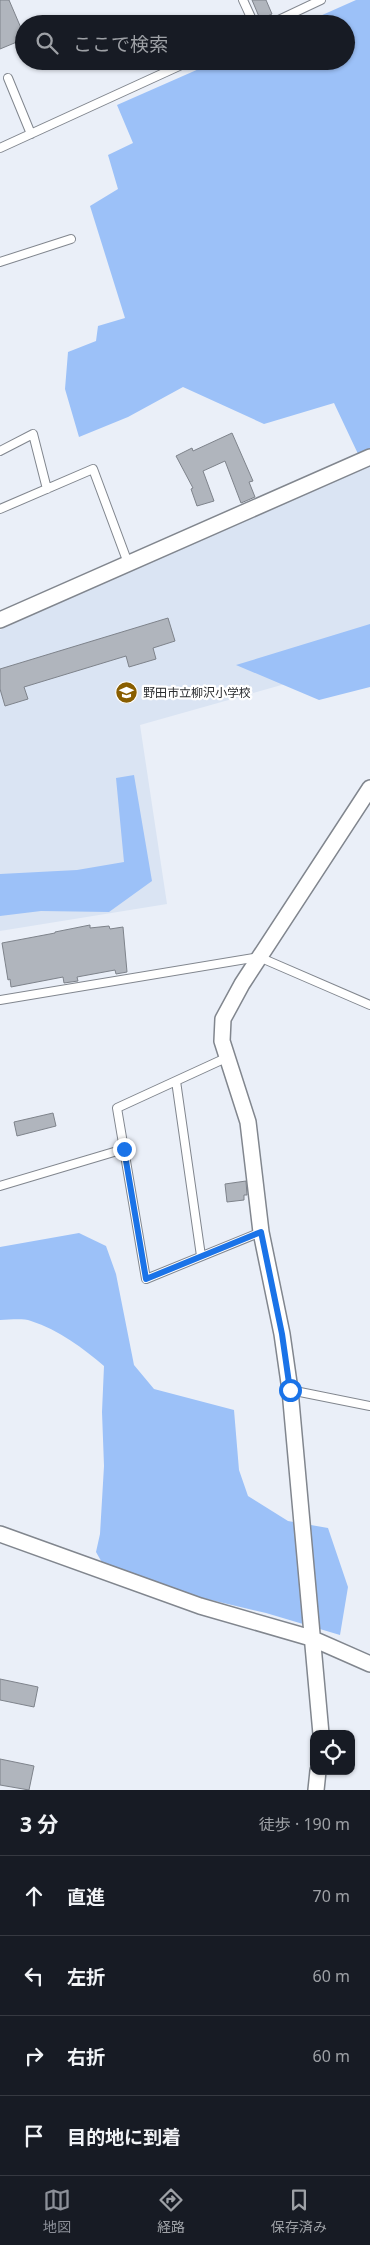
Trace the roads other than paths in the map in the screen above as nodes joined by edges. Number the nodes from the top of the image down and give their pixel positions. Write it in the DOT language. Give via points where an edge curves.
graph roads {
  1 [pos="243,0"];
  2 [pos="321,0"];
  3 [pos="250,15"];
  4 [pos="289,15"];
  5 [pos="171,70"];
  6 [pos="8,78"];
  7 [pos="32,134"];
  8 [pos="0,148"];
  9 [pos="71,239"];
  10 [pos="0,262"];
  11 [pos="0,452"];
  12 [pos="370,457"];
  13 [pos="47,489"];
  14 [pos="0,509"];
  15 [pos="128,562"];
  16 [pos="0,620"];
  17 [pos="370,788"];
  18 [pos="259,957"];
  19 [pos="0,1000"];
  20 [pos="370,1005"];
  21 [pos="228,1057"];
  22 [pos="176,1081"];
  23 [pos="124,1149"];
  24 [pos="0,1186"];
  25 [pos="261,1232"];
  26 [pos="200,1256"];
  27 [pos="290,1390"];
  28 [pos="370,1406"];
  29 [pos="0,1534"];
  30 [pos="311,1638"];
  31 [pos="370,1664"];
  32 [pos="321,1730"];
  33 [pos="318,1775"];
  34 [pos="316,1790"];
  1 -- 3 [label="lane"];
  2 -- 4 [label="lane"];
  5 -- 7 [label="lane"];
  6 -- 7 [label="lane"];
  7 -- 8 [label="lane"];
  9 -- 10 [label="lane"];
  11 -- 13 [label="lane" via="33,434"];
  12 -- 15 [label="street"];
  13 -- 14 [label="lane"];
  13 -- 15 [label="lane" via="93,469"];
  15 -- 16 [label="street"];
  17 -- 18 [label="street"];
  18 -- 19 [label="lane"];
  18 -- 20 [label="lane"];
  18 -- 21 [label="street" via="223,1019 222,1041"];
  21 -- 22 [label="lane"];
  21 -- 25 [label="street" via="248,1122"];
  22 -- 23 [label="lane" via="117,1108"];
  22 -- 26 [label="lane"];
  23 -- 24 [label="lane"];
  23 -- 26 [label="lane" via="146,1279"];
  25 -- 26 [label="lane"];
  25 -- 27 [label="street"];
  27 -- 28 [label="lane"];
  27 -- 30 [label="street"];
  29 -- 30 [label="street" via="200,1606"];
  30 -- 31 [label="street"];
  30 -- 32 [label="street"];
  33 -- 34 [label="street"];
}
